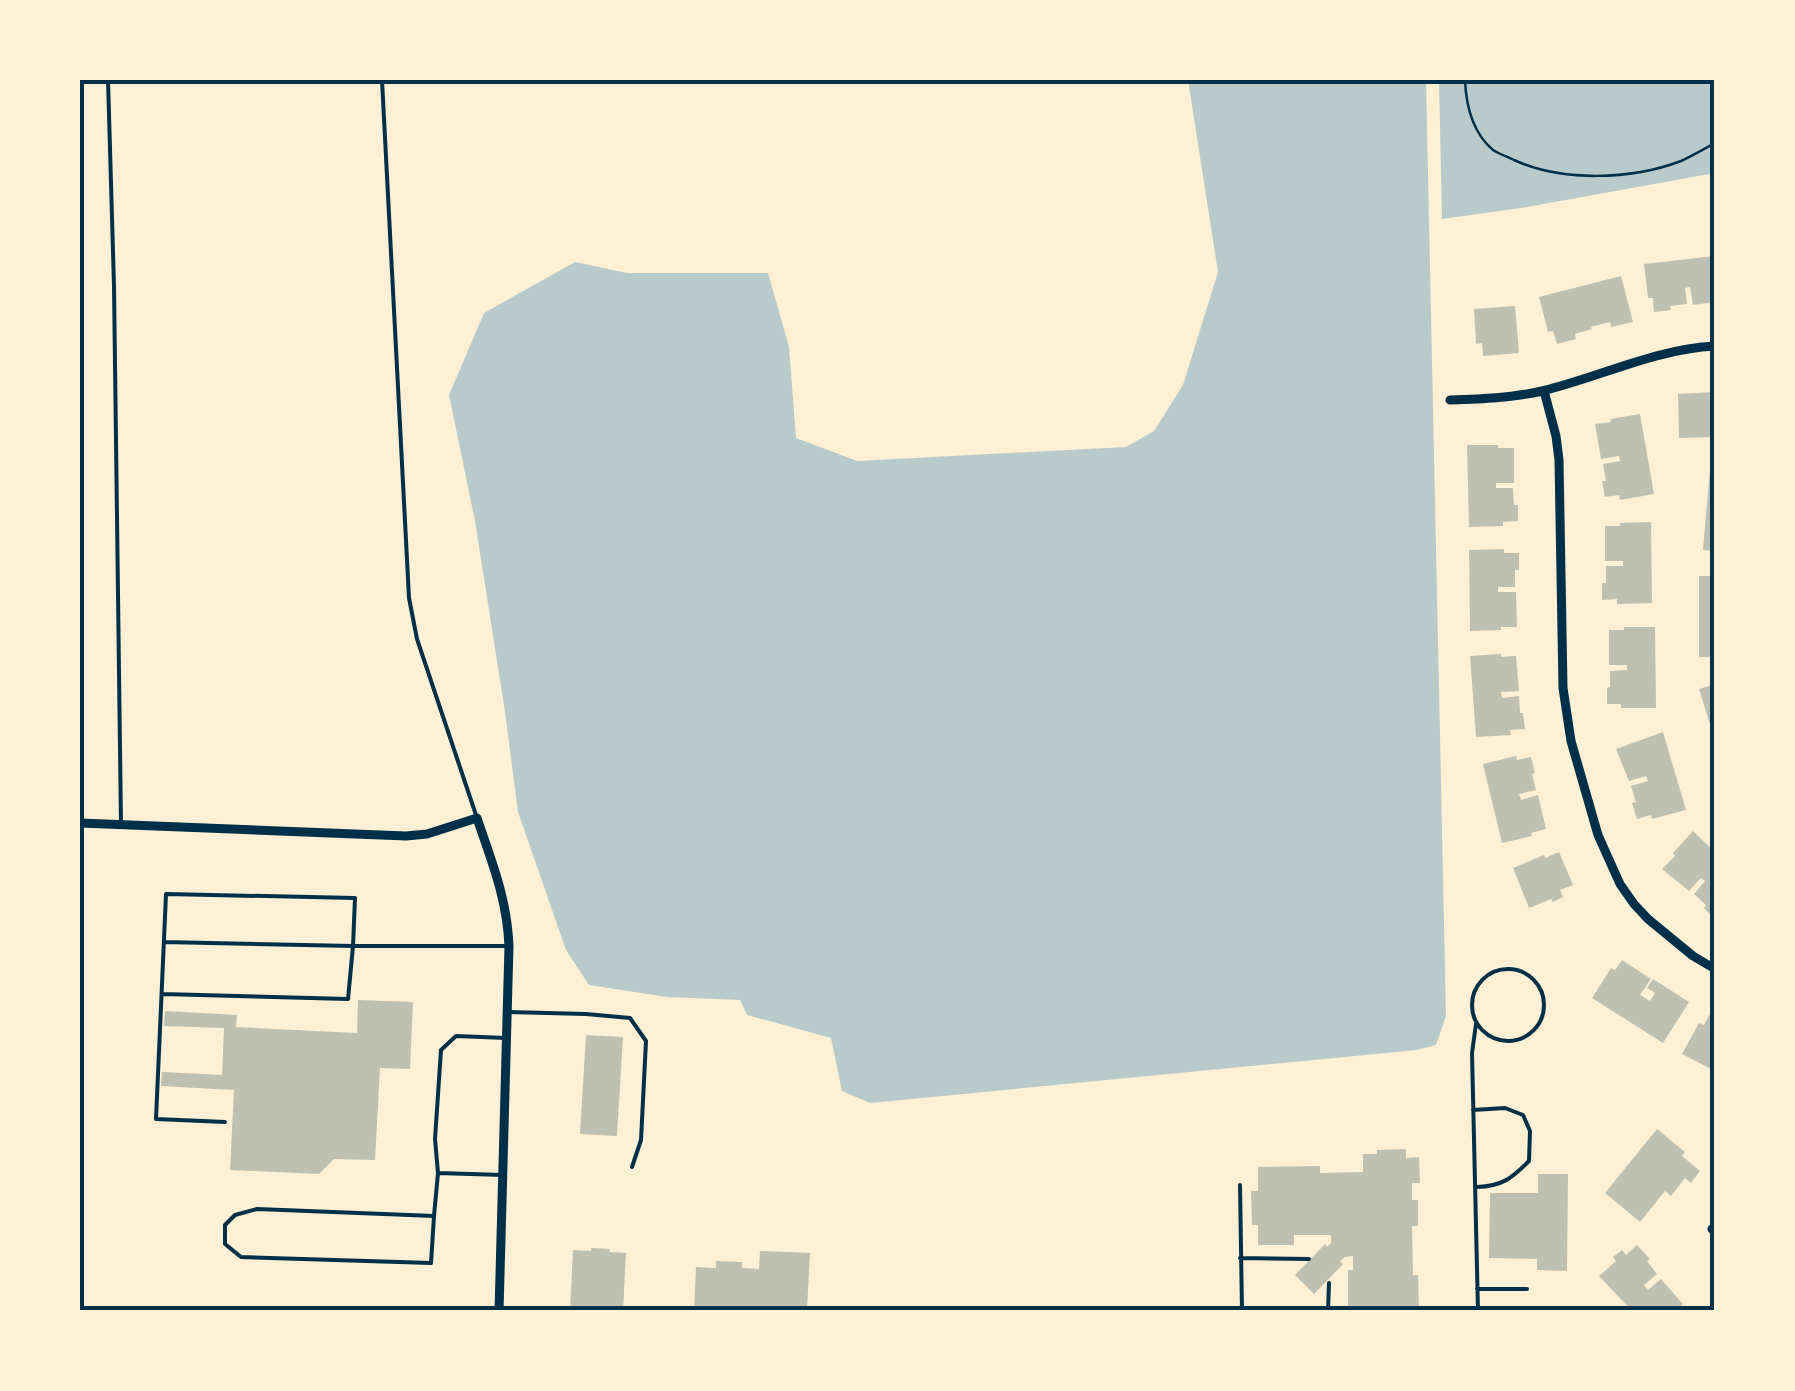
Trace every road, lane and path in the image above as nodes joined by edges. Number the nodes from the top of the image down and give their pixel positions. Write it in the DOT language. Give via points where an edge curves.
graph roads {
  1 [pos="108,80"];
  2 [pos="382,80"];
  3 [pos="1465,80"];
  4 [pos="1715,143"];
  5 [pos="1715,346"];
  6 [pos="1544,391"];
  7 [pos="1450,400"];
  8 [pos="477,818"];
  9 [pos="80,823"];
  10 [pos="121,824"];
  11 [pos="164,942"];
  12 [pos="353,946"];
  13 [pos="509,946"];
  14 [pos="1715,969"];
  15 [pos="162,994"];
  16 [pos="507,1012"];
  17 [pos="1476,1024"];
  18 [pos="506,1038"];
  19 [pos="1473,1110"];
  20 [pos="225,1122"];
  21 [pos="632,1167"];
  22 [pos="438,1173"];
  23 [pos="502,1175"];
  24 [pos="1240,1185"];
  25 [pos="1475,1188"];
  26 [pos="434,1216"];
  27 [pos="1240,1258"];
  28 [pos="1309,1259"];
  29 [pos="1329,1284"];
  30 [pos="1477,1288"];
  31 [pos="1527,1290"];
  32 [pos="499,1311"];
  33 [pos="1242,1311"];
  34 [pos="1328,1311"];
  35 [pos="1478,1311"];
  1 -- 10 [label="lane"];
  2 -- 8 [label="lane" via="409,598"];
  3 -- 4 [label="path" via="1469,111 1494,150 1565,176 1640,170 1680,161"];
  5 -- 6 [label="street" via="1656,356"];
  6 -- 7 [label="street"];
  6 -- 14 [label="street" via="1559,460 1563,688 1598,835 1634,904"];
  8 -- 10 [label="street" via="406,836"];
  8 -- 13 [label="street" via="502,890"];
  9 -- 10 [label="street"];
  11 -- 12 [label="lane"];
  11 -- 12 [label="lane" via="166,894 355,898"];
  11 -- 15 [label="lane"];
  12 -- 13 [label="lane"];
  12 -- 15 [label="lane" via="348,999"];
  13 -- 16 [label="street"];
  15 -- 20 [label="lane" via="156,1119"];
  16 -- 18 [label="street"];
  16 -- 21 [label="lane" via="630,1018 646,1041 641,1140"];
  17 -- 17 [label="lane" via="1494,1039 1528,1036 1544,1006 1538,984 1506,968 1483,978 1471,1000"];
  17 -- 19 [label="lane"];
  18 -- 22 [label="lane" via="456,1036 441,1050"];
  18 -- 23 [label="street"];
  19 -- 25 [label="lane"];
  19 -- 25 [label="lane" via="1524,1114 1530,1131 1529,1162 1497,1186"];
  22 -- 23 [label="lane"];
  22 -- 26 [label="lane"];
  23 -- 32 [label="street"];
  24 -- 27 [label="lane"];
  25 -- 30 [label="lane"];
  26 -- 26 [label="lane" via="257,1209 225,1225 225,1244 241,1256 431,1263"];
  27 -- 28 [label="lane"];
  27 -- 33 [label="lane"];
  29 -- 34 [label="lane"];
  30 -- 31 [label="lane"];
  30 -- 35 [label="lane"];
}
